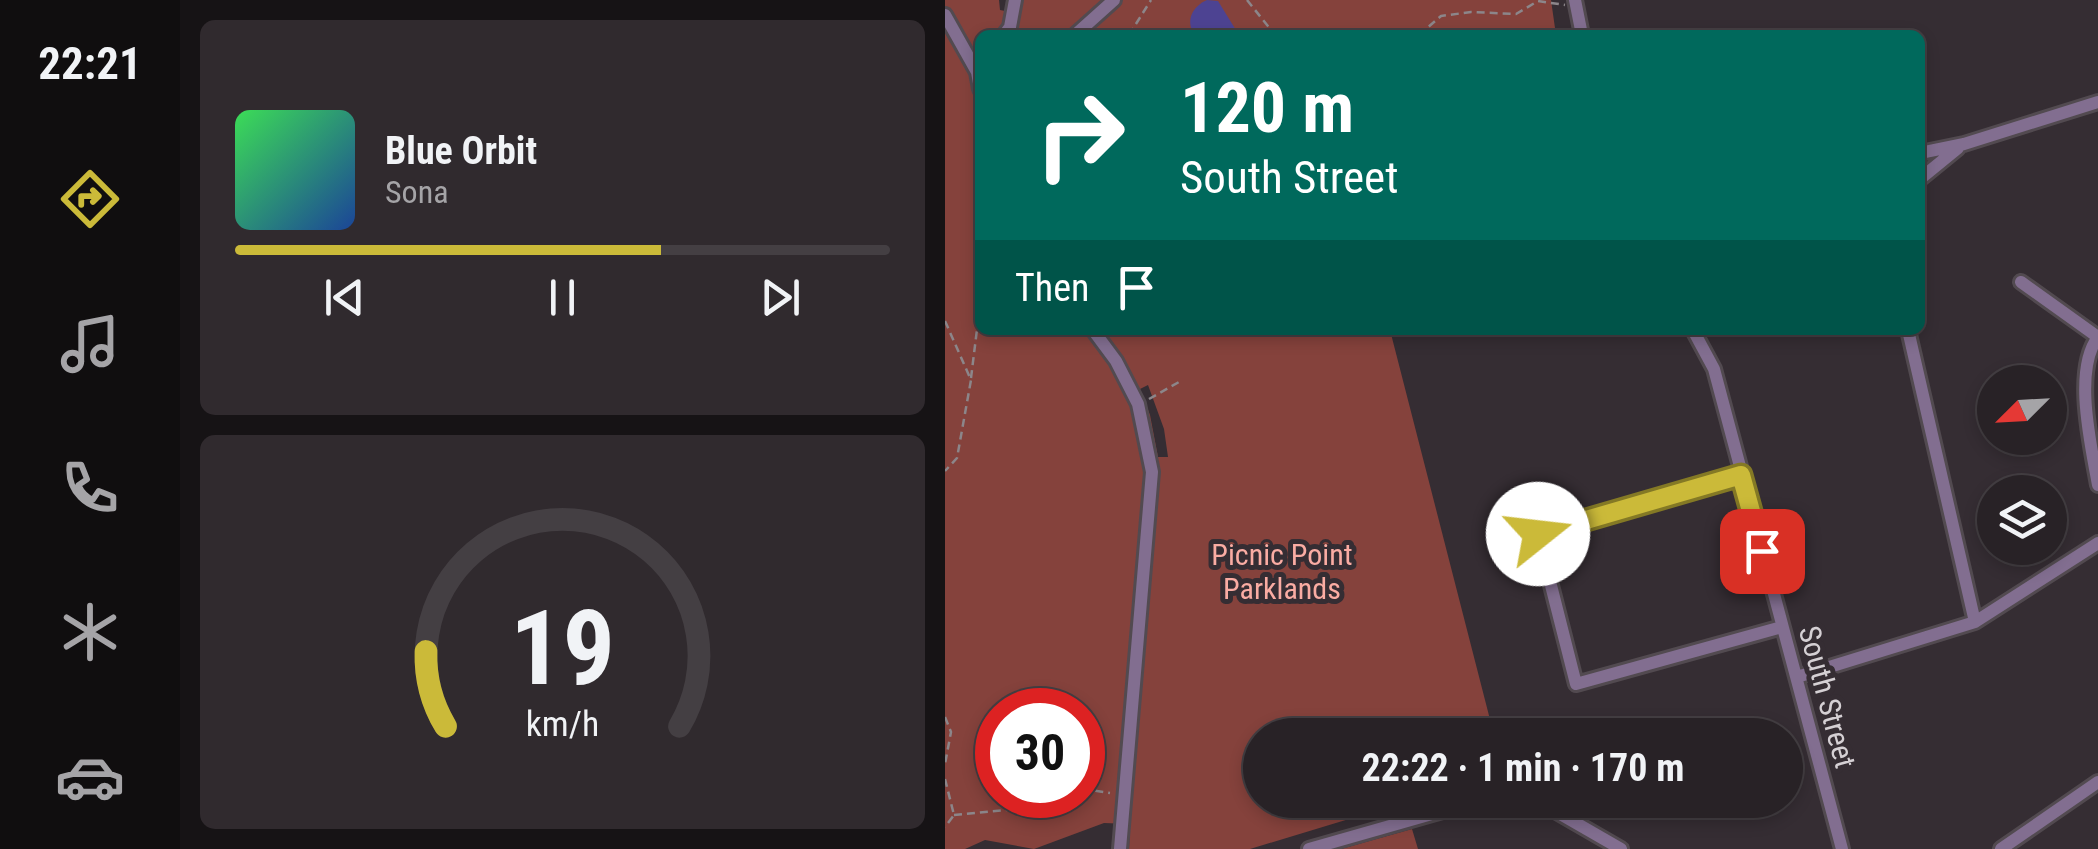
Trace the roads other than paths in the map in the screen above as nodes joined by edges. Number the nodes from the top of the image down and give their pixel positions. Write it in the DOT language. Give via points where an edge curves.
graph roads {
  1 [pos="1015,0"];
  2 [pos="1113,0"];
  3 [pos="1576,4"];
  4 [pos="945,15"];
  5 [pos="1008,30"];
  6 [pos="1080,30"];
  7 [pos="1581,30"];
  8 [pos="975,65"];
  9 [pos="2098,102"];
  10 [pos="1964,144"];
  11 [pos="1925,151"];
  12 [pos="1925,174"];
  13 [pos="2021,282"];
  14 [pos="1097,335"];
  15 [pos="1696,335"];
  16 [pos="1908,335"];
  17 [pos="2098,336"];
  18 [pos="2098,383"];
  19 [pos="2087,400"];
  20 [pos="1741,475"];
  21 [pos="2098,485"];
  22 [pos="2098,543"];
  23 [pos="1975,622"];
  24 [pos="1782,627"];
  25 [pos="1797,678"];
  26 [pos="2098,782"];
  27 [pos="1418,818"];
  28 [pos="1567,818"];
  29 [pos="1121,849"];
  30 [pos="1309,849"];
  31 [pos="1621,849"];
  32 [pos="1842,849"];
  33 [pos="2001,849"];
  1 -- 5 [label="street"];
  2 -- 6 [label="street"];
  3 -- 7 [label="street"];
  4 -- 8 [label="street"];
  9 -- 10 [label="street"];
  10 -- 11 [label="street"];
  10 -- 12 [label="street"];
  13 -- 17 [label="street"];
  14 -- 29 [label="street" via="1138,404 1152,487"];
  15 -- 20 [label="street, South Street" via="1714,369"];
  16 -- 23 [label="street"];
  17 -- 19 [label="street" via="2086,364"];
  18 -- 19 [label="street"];
  19 -- 21 [label="street"];
  20 -- 24 [label="street, South Street"];
  20 -- 24 [label="street" via="1538,534 1576,684"];
  22 -- 23 [label="street"];
  23 -- 25 [label="street"];
  24 -- 25 [label="street, South Street"];
  25 -- 32 [label="street, South Street"];
  26 -- 33 [label="street"];
  27 -- 30 [label="street"];
  28 -- 31 [label="street"];
}
